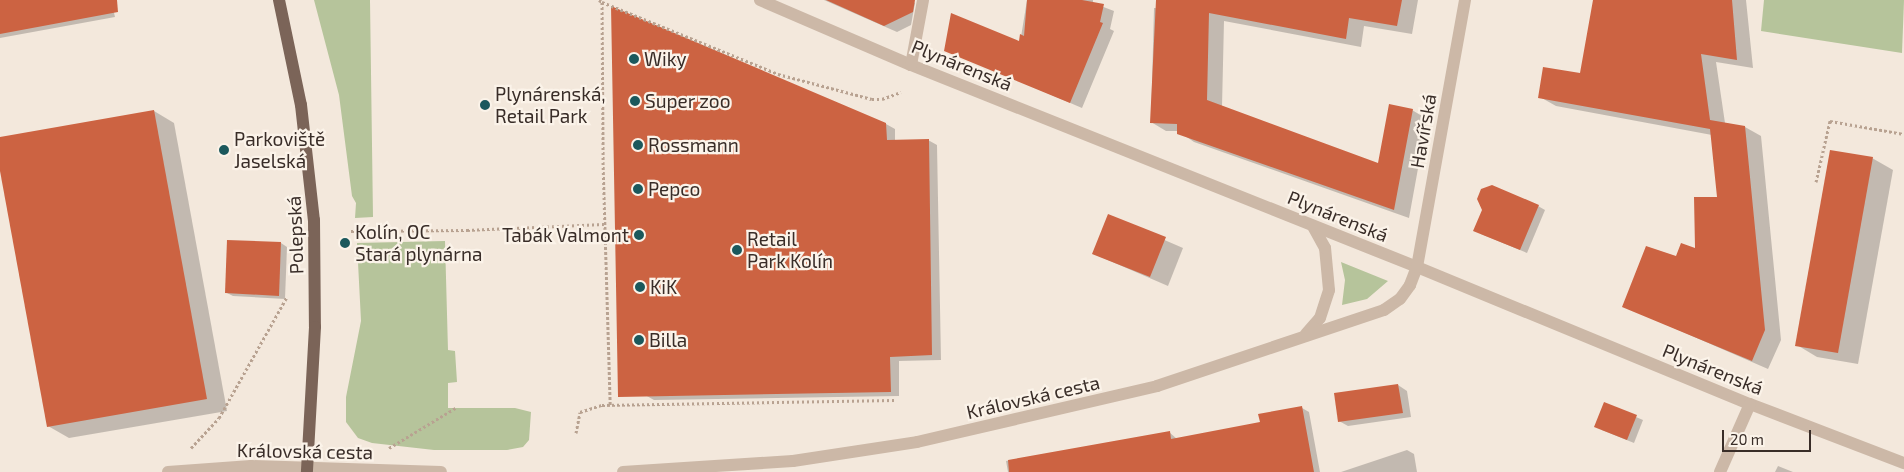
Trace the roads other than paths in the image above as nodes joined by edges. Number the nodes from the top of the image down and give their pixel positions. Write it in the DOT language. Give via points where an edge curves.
graph roads {
  1 [pos="280,0"];
  2 [pos="760,0"];
  3 [pos="923,0"];
  4 [pos="1464,0"];
  5 [pos="911,66"];
  6 [pos="1313,226"];
  7 [pos="1417,267"];
  8 [pos="1306,334"];
  9 [pos="1750,404"];
  10 [pos="1904,463"];
  11 [pos="307,470"];
  12 [pos="168,472"];
  13 [pos="441,472"];
  14 [pos="623,472"];
  15 [pos="1720,472"];
  1 -- 11 [label="main road, Polepská" via="301,105 314,220 315,327"];
  2 -- 5 [label="street, Plynárenská"];
  3 -- 5 [label="street"];
  4 -- 7 [label="street, Havířská"];
  5 -- 6 [label="street, Plynárenská"];
  6 -- 7 [label="street, Plynárenská"];
  6 -- 8 [label="street" via="1325,248 1329,290 1320,318"];
  7 -- 8 [label="street, Královská cesta" via="1400,299 1384,310"];
  7 -- 9 [label="street, Plynárenská"];
  8 -- 14 [label="street, Královská cesta" via="1157,386 917,442 793,461"];
  9 -- 10 [label="street, Plynárenská"];
  9 -- 15 [label="street"];
  11 -- 12 [label="street, Královská cesta" via="251,466"];
  11 -- 13 [label="street, Královská cesta"];
}
